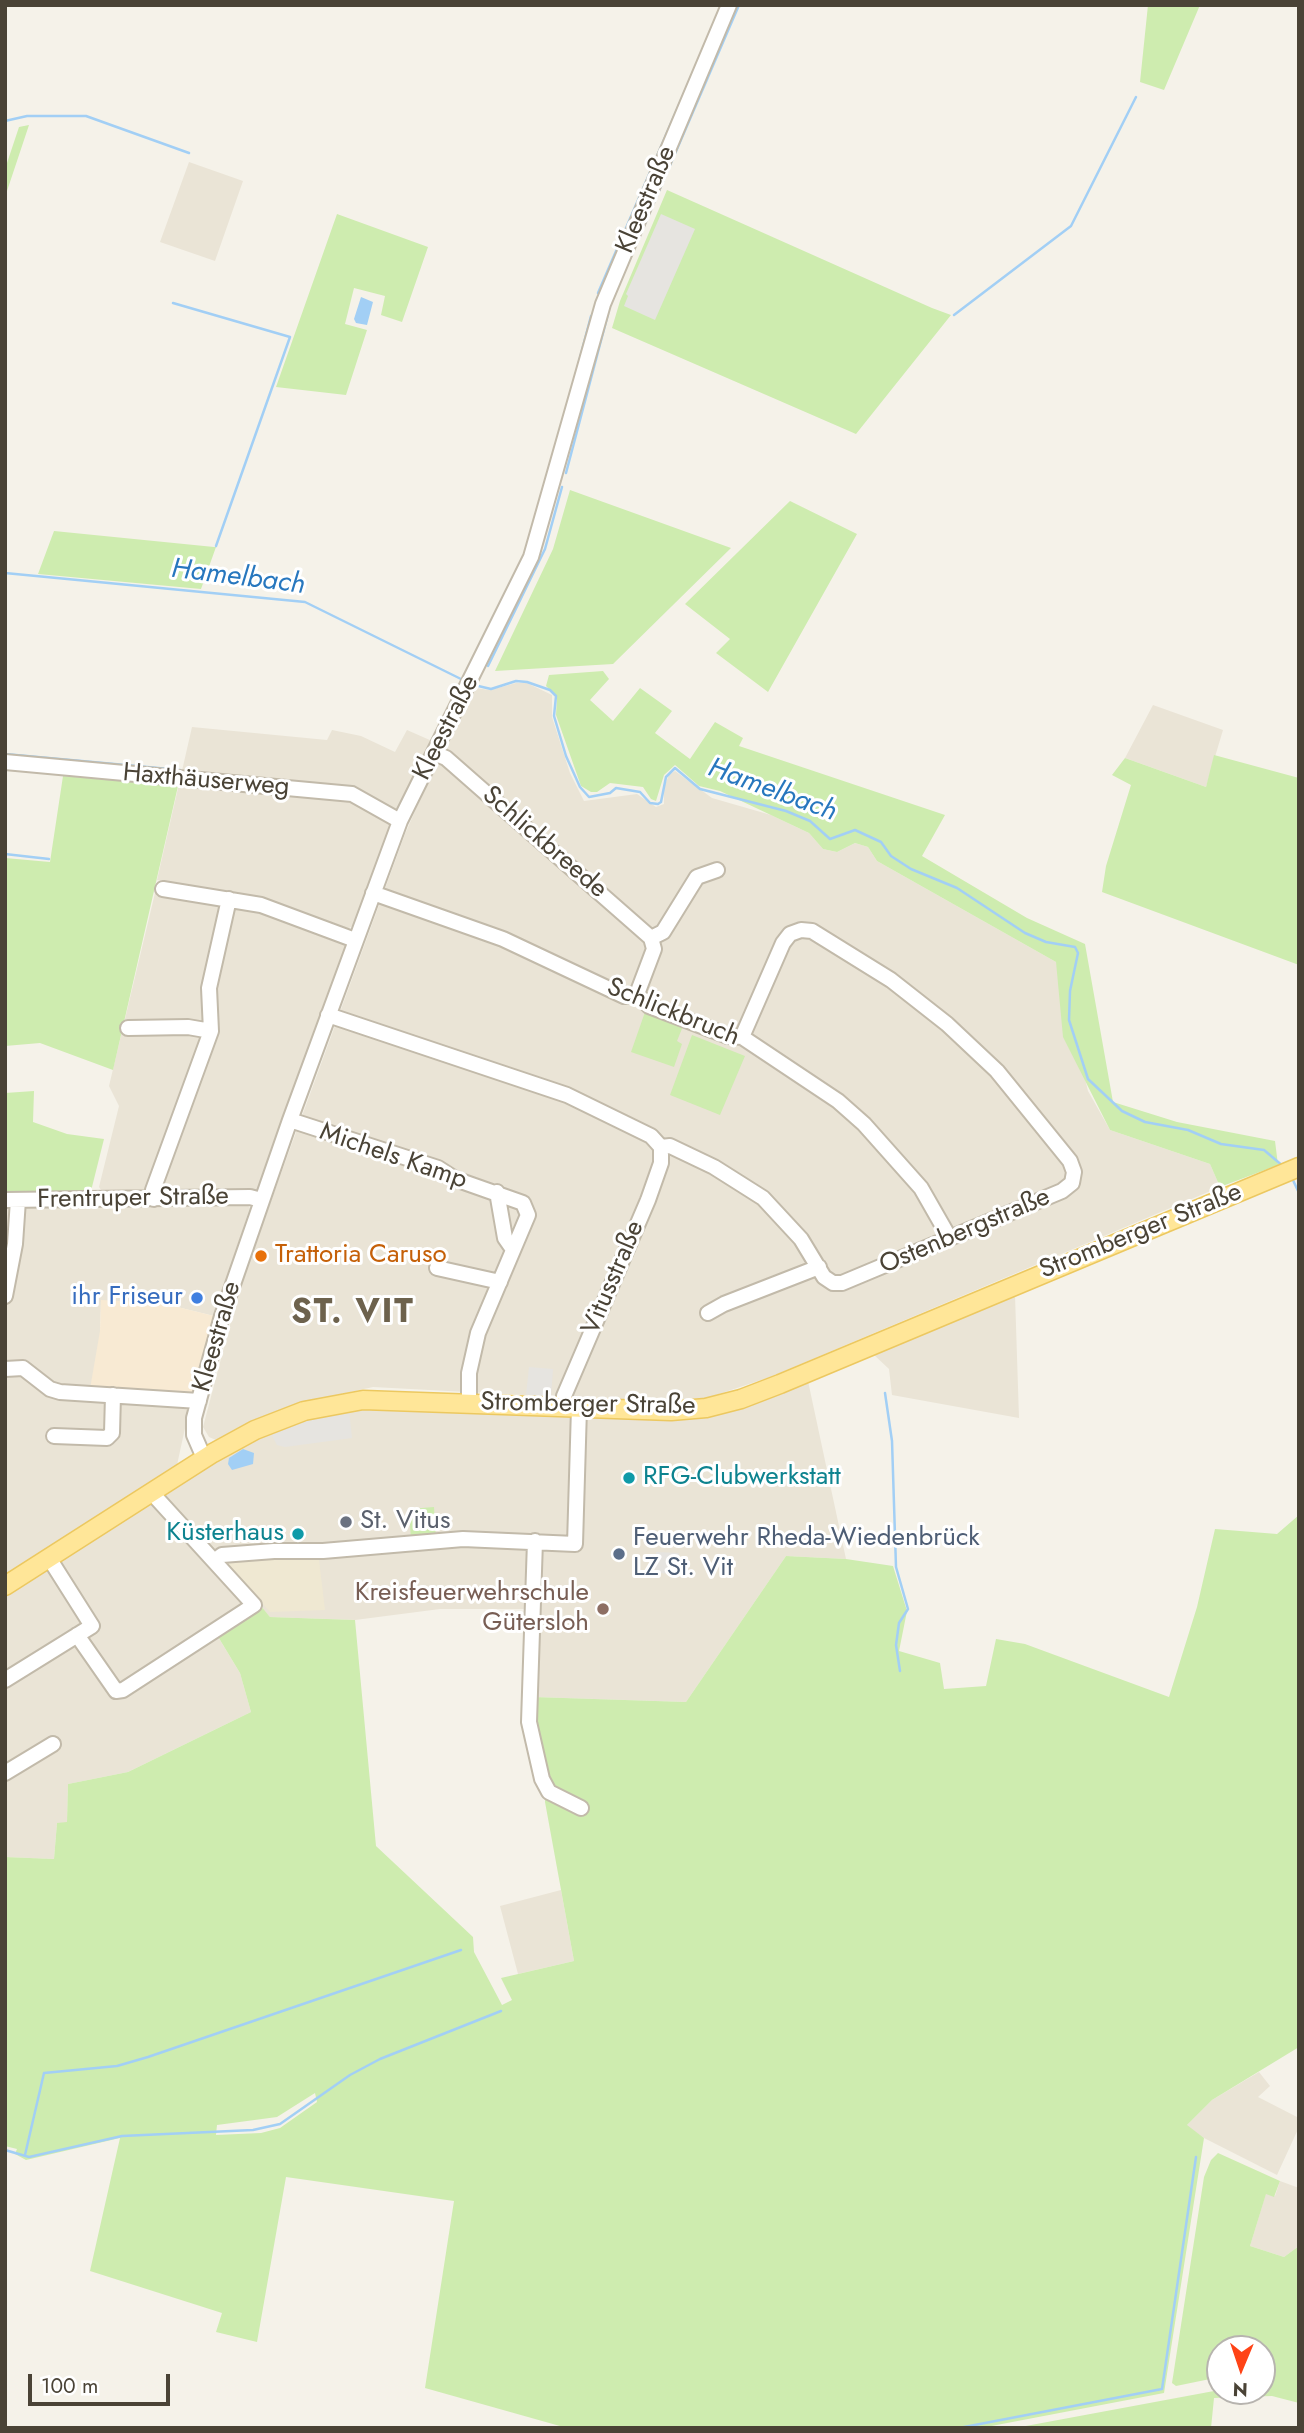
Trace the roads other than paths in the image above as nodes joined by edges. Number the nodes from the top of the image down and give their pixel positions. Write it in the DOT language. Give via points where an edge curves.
graph roads {
  1 [pos="729,5"];
  2 [pos="434,753"];
  3 [pos="5,762"];
  4 [pos="400,821"];
  5 [pos="717,870"];
  6 [pos="163,889"];
  7 [pos="373,893"];
  8 [pos="229,899"];
  9 [pos="651,938"];
  10 [pos="355,940"];
  11 [pos="637,994"];
  12 [pos="328,1015"];
  13 [pos="128,1028"];
  14 [pos="211,1031"];
  15 [pos="742,1037"];
  16 [pos="290,1120"];
  17 [pos="661,1147"];
  18 [pos="1296,1168"];
  19 [pos="497,1192"];
  20 [pos="154,1199"];
  21 [pos="12,1200"];
  22 [pos="261,1200"];
  23 [pos="950,1237"];
  24 [pos="512,1248"];
  25 [pos="819,1267"];
  26 [pos="437,1268"];
  27 [pos="500,1282"];
  28 [pos="5,1296"];
  29 [pos="708,1313"];
  30 [pos="5,1369"];
  31 [pos="113,1395"];
  32 [pos="199,1401"];
  33 [pos="469,1404"];
  34 [pos="571,1408"];
  35 [pos="54,1436"];
  36 [pos="204,1458"];
  37 [pos="151,1492"];
  38 [pos="535,1541"];
  39 [pos="49,1558"];
  40 [pos="214,1561"];
  41 [pos="5,1586"];
  42 [pos="77,1635"];
  43 [pos="5,1680"];
  44 [pos="53,1744"];
  45 [pos="5,1773"];
  46 [pos="581,1808"];
  1 -- 2 [label="street, Kleestraße" via="603,304 531,557"];
  2 -- 4 [label="street, Kleestraße"];
  2 -- 9 [label="street, Schlickbreede" via="460,770"];
  3 -- 4 [label="street, Haxthäuserweg" via="352,794"];
  4 -- 7 [label="street, Kleestraße"];
  5 -- 9 [label="street" via="697,877 663,932"];
  6 -- 8 [label="street"];
  7 -- 10 [label="street, Kleestraße"];
  7 -- 11 [label="street, Schlickbruch" via="503,939 624,996"];
  8 -- 10 [label="street" via="261,905"];
  8 -- 14 [label="street" via="209,988"];
  9 -- 11 [label="street" via="654,949"];
  10 -- 12 [label="street, Kleestraße"];
  11 -- 15 [label="street, Schlickbruch" via="649,1006"];
  12 -- 16 [label="street, Kleestraße"];
  12 -- 17 [label="street, Ostenbergstraße" via="567,1095 652,1136"];
  13 -- 14 [label="street"];
  14 -- 20 [label="street" via="153,1189"];
  15 -- 23 [label="street, Schlickbruch" via="807,1079 864,1124 921,1188"];
  15 -- 23 [label="street, Ostenbergstraße" via="783,943 790,934 812,931 891,980 996,1071 1070,1161 1074,1178 1062,1191"];
  16 -- 19 [label="street, Michels Kamp" via="358,1145 376,1146"];
  16 -- 22 [label="street, Kleestraße"];
  17 -- 25 [label="street, Ostenbergstraße" via="670,1146 714,1167 763,1198 801,1239"];
  17 -- 34 [label="street, Vitusstraße" via="661,1163 648,1199 564,1396"];
  18 -- 34 [label="main road, Stromberger Straße" via="741,1399 671,1411"];
  19 -- 24 [label="street, Michels Kamp" via="505,1238"];
  19 -- 24 [label="street, Michels Kamp" via="527,1209"];
  20 -- 21 [label="street, Frentruper Straße"];
  20 -- 22 [label="street, Frentruper Straße"];
  21 -- 28 [label="street" via="15,1244"];
  22 -- 32 [label="street, Kleestraße"];
  23 -- 25 [label="street, Ostenbergstraße" via="842,1283 824,1277"];
  24 -- 27 [label="street, Michels Kamp"];
  25 -- 29 [label="street"];
  26 -- 27 [label="street"];
  27 -- 33 [label="street, Michels Kamp" via="478,1334 469,1373"];
  30 -- 31 [label="street" via="23,1368 60,1392"];
  31 -- 32 [label="street"];
  31 -- 35 [label="street" via="112,1433 107,1438"];
  32 -- 36 [label="street, Kleestraße" via="194,1435"];
  33 -- 34 [label="main road, Stromberger Straße"];
  33 -- 36 [label="main road, Stromberger Straße" via="363,1400 326,1405 255,1430"];
  34 -- 38 [label="street, Vitusstraße" via="575,1544"];
  36 -- 37 [label="main road, Stromberger Straße"];
  37 -- 39 [label="main road, Stromberger Straße"];
  37 -- 40 [label="street"];
  38 -- 40 [label="street" via="463,1539 222,1555"];
  38 -- 46 [label="street" via="530,1722 549,1792"];
  39 -- 41 [label="main road, Stromberger Straße"];
  39 -- 42 [label="street" via="92,1626"];
  40 -- 42 [label="street" via="254,1605 123,1690 111,1688"];
  42 -- 43 [label="street"];
  44 -- 45 [label="street"];
}
